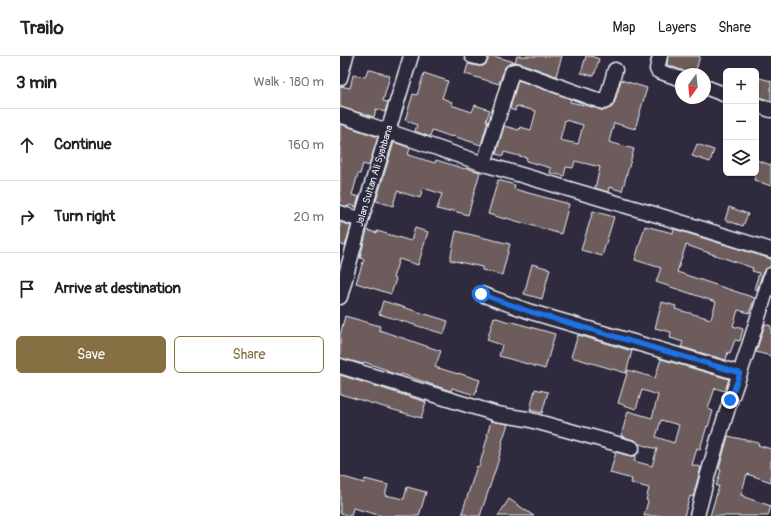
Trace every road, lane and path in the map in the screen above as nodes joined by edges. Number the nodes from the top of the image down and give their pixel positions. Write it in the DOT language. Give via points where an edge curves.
graph roads {
  1 [pos="346,56"];
  2 [pos="411,56"];
  3 [pos="660,56"];
  4 [pos="614,70"];
  5 [pos="675,77"];
  6 [pos="340,78"];
  7 [pos="711,89"];
  8 [pos="723,94"];
  9 [pos="759,106"];
  10 [pos="771,110"];
  11 [pos="340,115"];
  12 [pos="388,131"];
  13 [pos="484,164"];
  14 [pos="340,213"];
  15 [pos="361,220"];
  16 [pos="771,250"];
  17 [pos="771,275"];
  18 [pos="481,294"];
  19 [pos="340,297"];
  20 [pos="340,366"];
  21 [pos="740,373"];
  22 [pos="632,448"];
  23 [pos="697,516"];
  1 -- 6 [label="street"];
  2 -- 12 [label="street, Jalan Sultan Ali Syahbana"];
  3 -- 5 [label="street" via="656,68 658,71"];
  4 -- 13 [label="street" via="606,101 603,102 517,71 512,72"];
  7 -- 8 [label="street"];
  9 -- 10 [label="street"];
  11 -- 12 [label="street"];
  12 -- 13 [label="street"];
  12 -- 15 [label="street, Jalan Sultan Ali Syahbana"];
  13 -- 16 [label="street"];
  14 -- 15 [label="street"];
  15 -- 19 [label="street, Jalan Sultan Ali Syahbana"];
  17 -- 21 [label="street"];
  18 -- 21 [label="street" via="531,312"];
  20 -- 22 [label="street" via="497,414 527,419"];
  21 -- 23 [label="street"];
}
